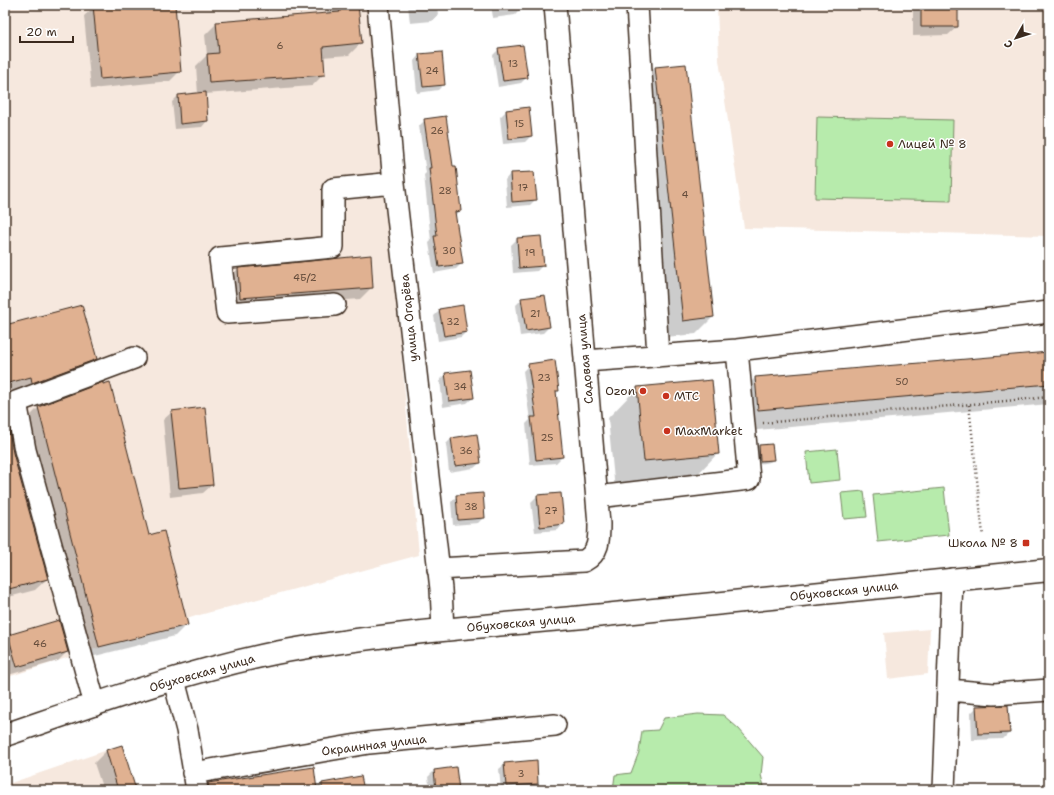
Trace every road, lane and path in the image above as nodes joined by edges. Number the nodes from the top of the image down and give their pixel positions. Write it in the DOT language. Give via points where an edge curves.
graph roads {
  1 [pos="378,5"];
  2 [pos="555,5"];
  3 [pos="637,5"];
  4 [pos="394,183"];
  5 [pos="335,305"];
  6 [pos="1049,312"];
  7 [pos="737,350"];
  8 [pos="658,356"];
  9 [pos="134,358"];
  10 [pos="585,361"];
  11 [pos="1049,398"];
  12 [pos="10,403"];
  13 [pos="969,405"];
  14 [pos="744,425"];
  15 [pos="597,497"];
  16 [pos="983,535"];
  17 [pos="438,568"];
  18 [pos="1049,570"];
  19 [pos="952,580"];
  20 [pos="443,630"];
  21 [pos="174,680"];
  22 [pos="949,690"];
  23 [pos="1049,690"];
  24 [pos="95,705"];
  25 [pos="556,725"];
  26 [pos="5,735"];
  27 [pos="195,781"];
  28 [pos="944,790"];
  1 -- 4 [label="street, улица Огарёва"];
  2 -- 10 [label="street, Садовая улица"];
  3 -- 8 [label="street"];
  4 -- 5 [label="street" via="333,189 333,247 220,258 227,313"];
  4 -- 17 [label="street, улица Огарёва"];
  6 -- 7 [label="street"];
  7 -- 8 [label="street"];
  7 -- 14 [label="street"];
  8 -- 10 [label="street"];
  9 -- 12 [label="street"];
  10 -- 15 [label="street, Садовая улица"];
  11 -- 13 [label="path"];
  12 -- 24 [label="street" via="26,450"];
  13 -- 14 [label="path"];
  13 -- 16 [label="path"];
  14 -- 15 [label="street" via="749,479"];
  15 -- 17 [label="street, Садовая улица" via="598,542 593,554 584,561"];
  17 -- 20 [label="street, улица Огарёва"];
  18 -- 19 [label="main road, Обуховская улица"];
  19 -- 20 [label="main road, Обуховская улица"];
  19 -- 22 [label="street"];
  20 -- 21 [label="main road, Обуховская улица" via="274,654"];
  21 -- 24 [label="main road, Обуховская улица"];
  21 -- 27 [label="street"];
  22 -- 23 [label="street" via="994,694"];
  22 -- 28 [label="street"];
  24 -- 26 [label="main road, Обуховская улица"];
  25 -- 27 [label="street, Окраинная улица" via="369,743"];
}
